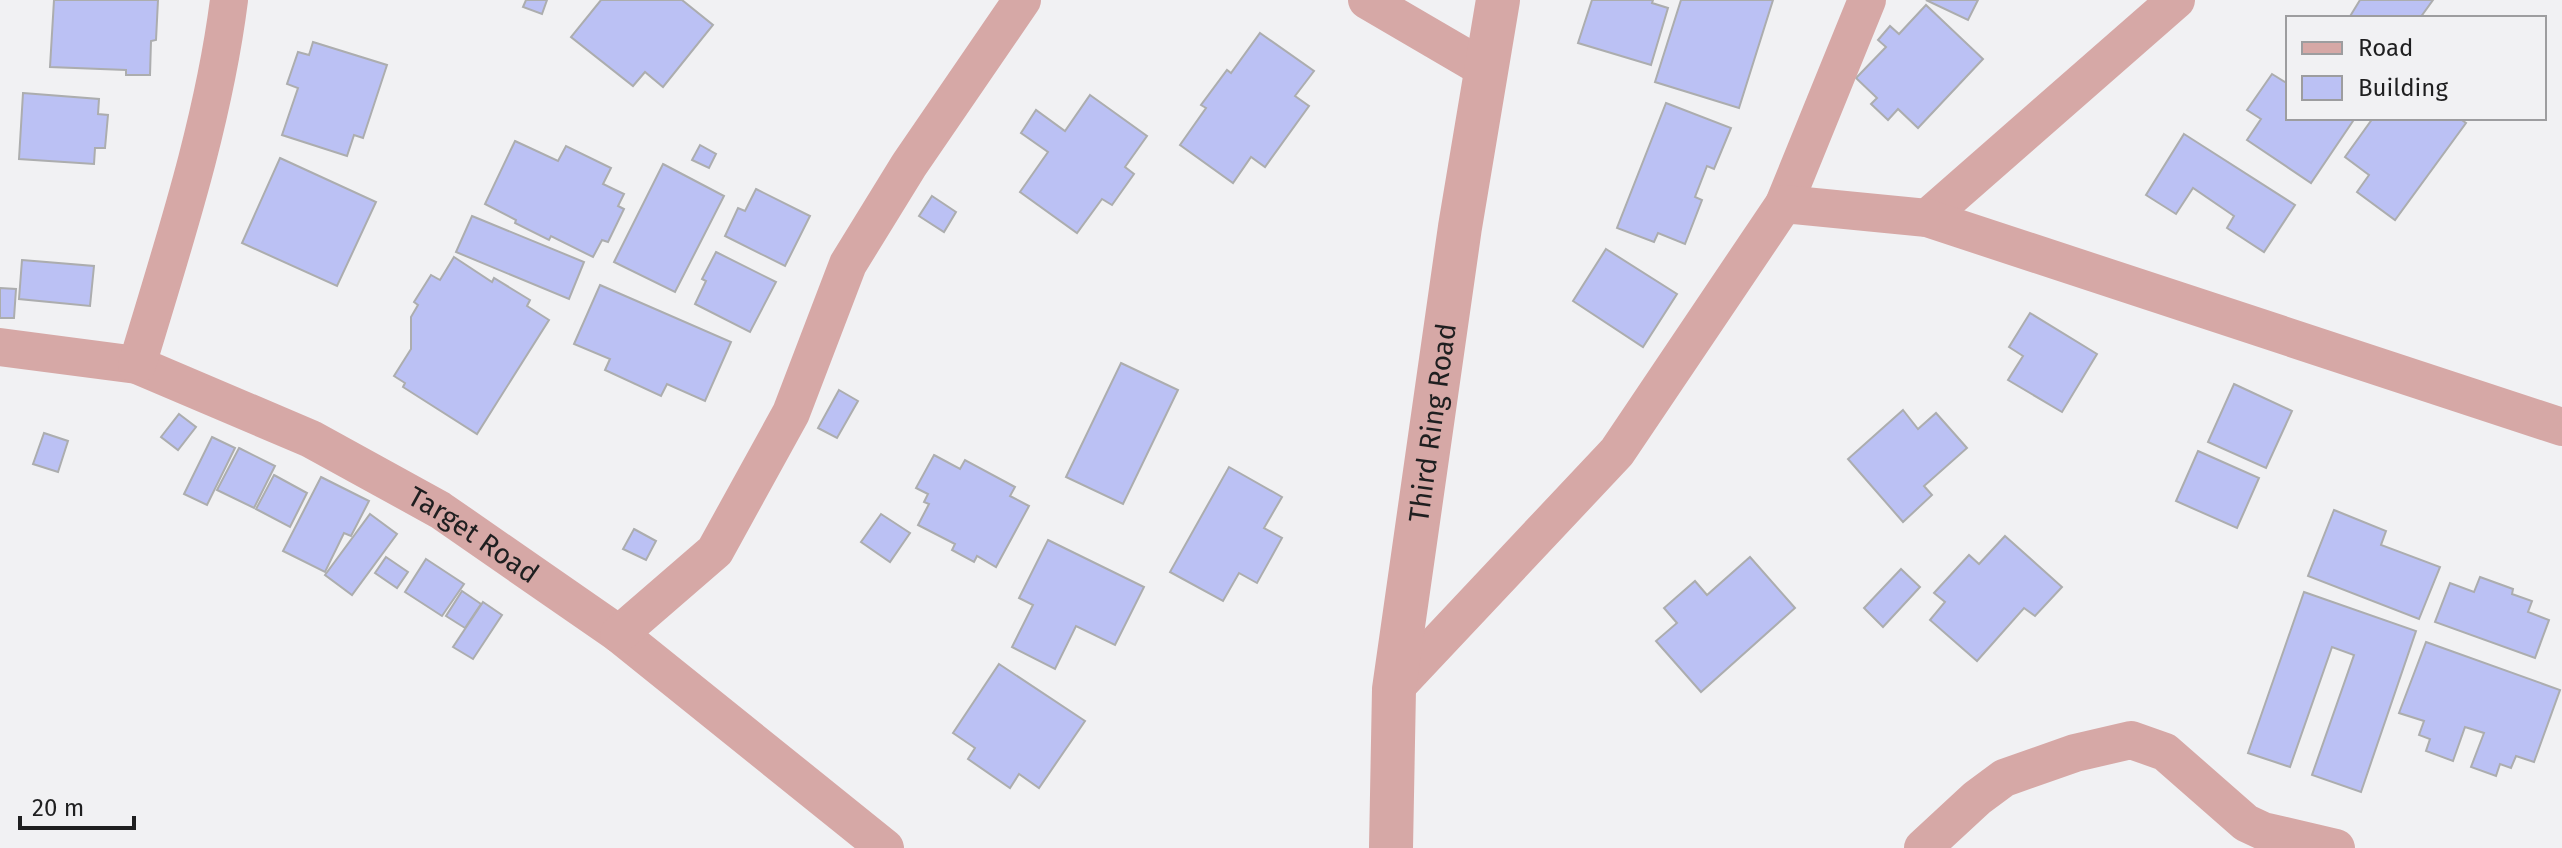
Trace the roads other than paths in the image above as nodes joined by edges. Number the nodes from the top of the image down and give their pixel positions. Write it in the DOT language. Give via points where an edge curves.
graph roads {
  1 [pos="229,0"];
  2 [pos="1022,0"];
  3 [pos="1367,0"];
  4 [pos="1498,0"];
  5 [pos="1867,0"];
  6 [pos="2176,0"];
  7 [pos="1485,69"];
  8 [pos="1784,204"];
  9 [pos="1927,218"];
  10 [pos="0,347"];
  11 [pos="137,365"];
  12 [pos="2562,427"];
  13 [pos="619,634"];
  14 [pos="1394,689"];
  15 [pos="885,848"];
  16 [pos="1391,848"];
  17 [pos="1923,848"];
  18 [pos="2336,848"];
  1 -- 11 [label="street" via="195,172"];
  2 -- 13 [label="street" via="848,264 791,413 715,551"];
  3 -- 7 [label="street"];
  4 -- 7 [label="street, Third Ring Road"];
  5 -- 8 [label="street"];
  6 -- 9 [label="street"];
  7 -- 14 [label="street, Third Ring Road"];
  8 -- 9 [label="street"];
  8 -- 14 [label="street" via="1617,452"];
  9 -- 12 [label="street"];
  10 -- 11 [label="street, Target Road"];
  11 -- 13 [label="street, Target Road" via="311,439 440,510"];
  13 -- 15 [label="street, Target Road"];
  14 -- 16 [label="street, Third Ring Road"];
  17 -- 18 [label="street" via="2004,778 2131,740 2165,752 2246,823"];
}
